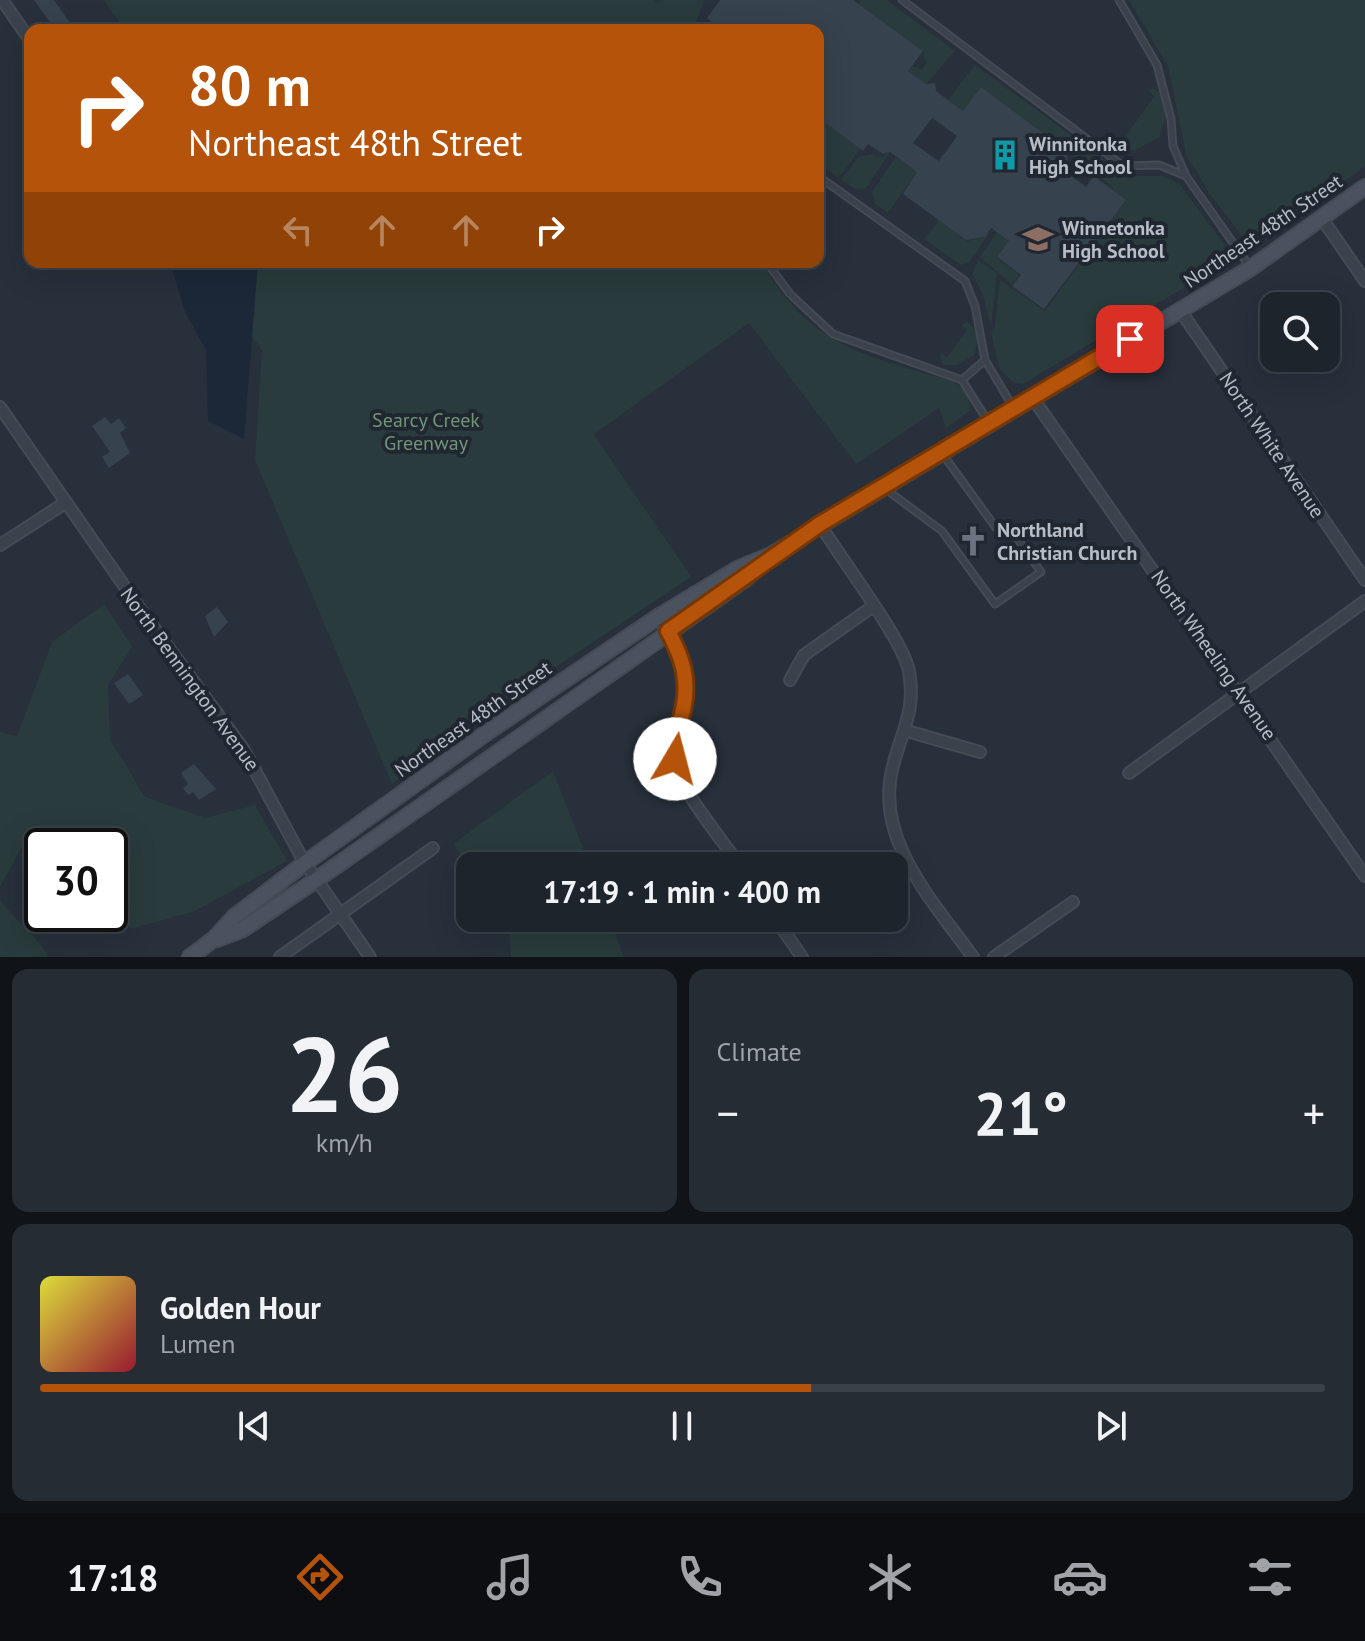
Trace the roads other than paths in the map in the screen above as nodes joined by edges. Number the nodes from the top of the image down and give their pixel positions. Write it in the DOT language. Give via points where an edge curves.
graph roads {
  1 [pos="2,0"];
  2 [pos="902,0"];
  3 [pos="1119,0"];
  4 [pos="24,31"];
  5 [pos="1186,176"];
  6 [pos="824,180"];
  7 [pos="1365,187"];
  8 [pos="1323,220"];
  9 [pos="771,268"];
  10 [pos="1251,268"];
  11 [pos="1365,281"];
  12 [pos="1180,310"];
  13 [pos="985,360"];
  14 [pos="962,380"];
  15 [pos="1032,397"];
  16 [pos="0,407"];
  17 [pos="1014,408"];
  18 [pos="989,423"];
  19 [pos="941,452"];
  20 [pos="882,487"];
  21 [pos="65,503"];
  22 [pos="820,524"];
  23 [pos="0,545"];
  24 [pos="771,555"];
  25 [pos="1365,580"];
  26 [pos="1365,601"];
  27 [pos="872,607"];
  28 [pos="658,617"];
  29 [pos="668,631"];
  30 [pos="790,680"];
  31 [pos="1241,693"];
  32 [pos="907,731"];
  33 [pos="478,739"];
  34 [pos="980,752"];
  35 [pos="491,756"];
  36 [pos="1129,773"];
  37 [pos="433,848"];
  38 [pos="731,852"];
  39 [pos="305,863"];
  40 [pos="1365,876"];
  41 [pos="316,880"];
  42 [pos="1073,902"];
  43 [pos="340,914"];
  44 [pos="785,932"];
  45 [pos="214,939"];
  46 [pos="190,957"];
  47 [pos="280,957"];
  48 [pos="370,957"];
  49 [pos="802,957"];
  50 [pos="973,957"];
  51 [pos="994,957"];
  1 -- 4 [label="street"];
  2 -- 5 [label="lane" via="1123,166 1159,165"];
  3 -- 5 [label="lane" via="1157,65 1173,146"];
  5 -- 10 [label="lane"];
  6 -- 13 [label="lane" via="965,281"];
  7 -- 8 [label="street, Northeast 48th Street"];
  8 -- 10 [label="street, Northeast 48th Street"];
  8 -- 11 [label="street"];
  9 -- 14 [label="lane" via="833,334"];
  10 -- 12 [label="street, Northeast 48th Street"];
  12 -- 15 [label="street, Northeast 48th Street"];
  12 -- 25 [label="street, North White Avenue"];
  13 -- 14 [label="lane"];
  13 -- 17 [label="lane"];
  14 -- 18 [label="lane"];
  15 -- 17 [label="street, Northeast 48th Street"];
  15 -- 31 [label="street, North Wheeling Avenue"];
  16 -- 21 [label="street, North Bennington Avenue"];
  17 -- 18 [label="street, Northeast 48th Street"];
  18 -- 19 [label="street, Northeast 48th Street"];
  19 -- 20 [label="street, Northeast 48th Street"];
  19 -- 20 [label="lane" via="996,528 1012,531 1041,572 995,604 942,531"];
  20 -- 22 [label="street, Northeast 48th Street"];
  21 -- 23 [label="street"];
  21 -- 39 [label="street, North Bennington Avenue" via="244,750"];
  22 -- 24 [label="street, Northeast 48th Street"];
  22 -- 27 [label="street"];
  24 -- 28 [label="street, Northeast 48th Street"];
  24 -- 29 [label="street, Northeast 48th Street" via="744,580"];
  26 -- 31 [label="street"];
  27 -- 30 [label="street" via="804,655"];
  27 -- 32 [label="street" via="908,670"];
  28 -- 29 [label="street"];
  28 -- 33 [label="street, Northeast 48th Street"];
  29 -- 35 [label="street, Northeast 48th Street"];
  29 -- 38 [label="street" via="686,679 674,744 677,767"];
  31 -- 36 [label="street"];
  31 -- 40 [label="street, North Wheeling Avenue"];
  32 -- 34 [label="street"];
  32 -- 50 [label="street" via="891,776 892,828 914,873"];
  33 -- 35 [label="street"];
  33 -- 39 [label="street, Northeast 48th Street"];
  35 -- 41 [label="street, Northeast 48th Street"];
  37 -- 43 [label="street"];
  39 -- 41 [label="street, North Bennington Avenue"];
  39 -- 45 [label="street, Northeast 48th Street" via="234,917"];
  41 -- 43 [label="street, North Bennington Avenue"];
  41 -- 45 [label="street, Northeast 48th Street" via="243,929"];
  42 -- 51 [label="street"];
  43 -- 47 [label="street"];
  43 -- 48 [label="street, North Bennington Avenue"];
  44 -- 49 [label="street"];
  45 -- 46 [label="street, Northeast 48th Street"];
}
